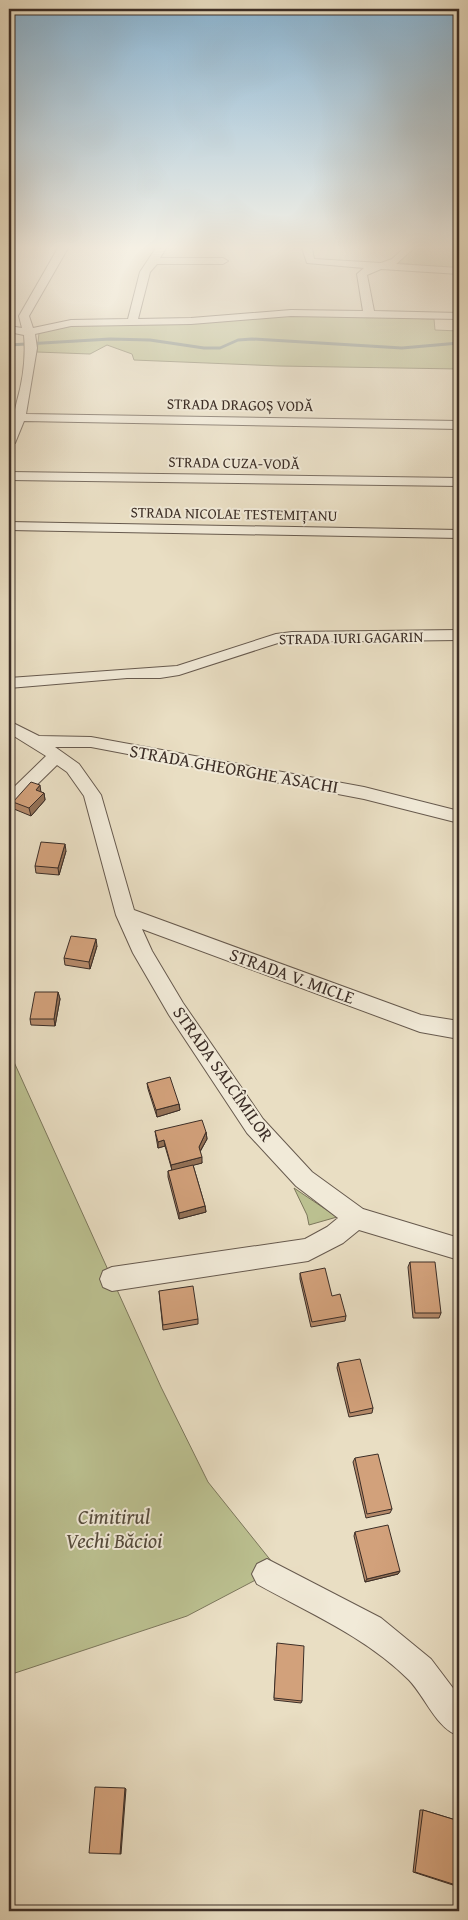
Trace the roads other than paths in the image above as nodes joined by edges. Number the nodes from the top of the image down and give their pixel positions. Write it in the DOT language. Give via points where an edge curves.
graph roads {
  1 [pos="25,338"];
  2 [pos="36,338"];
  3 [pos="30,340"];
  4 [pos="19,416"];
  5 [pos="459,425"];
  6 [pos="9,443"];
  7 [pos="9,476"];
  8 [pos="459,482"];
  9 [pos="9,526"];
  10 [pos="459,534"];
  11 [pos="459,636"];
  12 [pos="9,683"];
  13 [pos="9,726"];
  14 [pos="36,741"];
  15 [pos="56,756"];
  16 [pos="9,802"];
  17 [pos="459,817"];
  18 [pos="126,915"];
  19 [pos="459,1030"];
  20 [pos="356,1218"];
  21 [pos="459,1249"];
  22 [pos="112,1279"];
  23 [pos="267,1574"];
  24 [pos="459,1721"];
  1 -- 3 [label="street"];
  2 -- 3 [label="street"];
  3 -- 4 [label="street"];
  4 -- 5 [label="street, STRADA DRAGOȘ VODĂ"];
  4 -- 6 [label="street"];
  7 -- 8 [label="street, STRADA CUZA-VODĂ"];
  9 -- 10 [label="street, STRADA NICOLAE TESTEMIȚANU"];
  11 -- 12 [label="street, STRADA IURI GAGARIN" via="292,637 276,639 179,670"];
  13 -- 14 [label="street, STRADA GHEORGHE ASACHI"];
  14 -- 15 [label="street, STRADA SALCÎMILOR"];
  14 -- 17 [label="street, STRADA GHEORGHE ASACHI" via="91,742 364,793"];
  15 -- 16 [label="street"];
  15 -- 18 [label="street, STRADA SALCÎMILOR" via="72,768 92,795"];
  18 -- 19 [label="street, STRADA V. MICLE" via="420,1023"];
  18 -- 20 [label="street, STRADA SALCÎMILOR" via="176,1009 255,1126 304,1180"];
  20 -- 21 [label="street, STRADA SALCÎMILOR"];
  20 -- 22 [label="street" via="308,1250"];
  23 -- 24 [label="street" via="370,1629 420,1670"];
}
